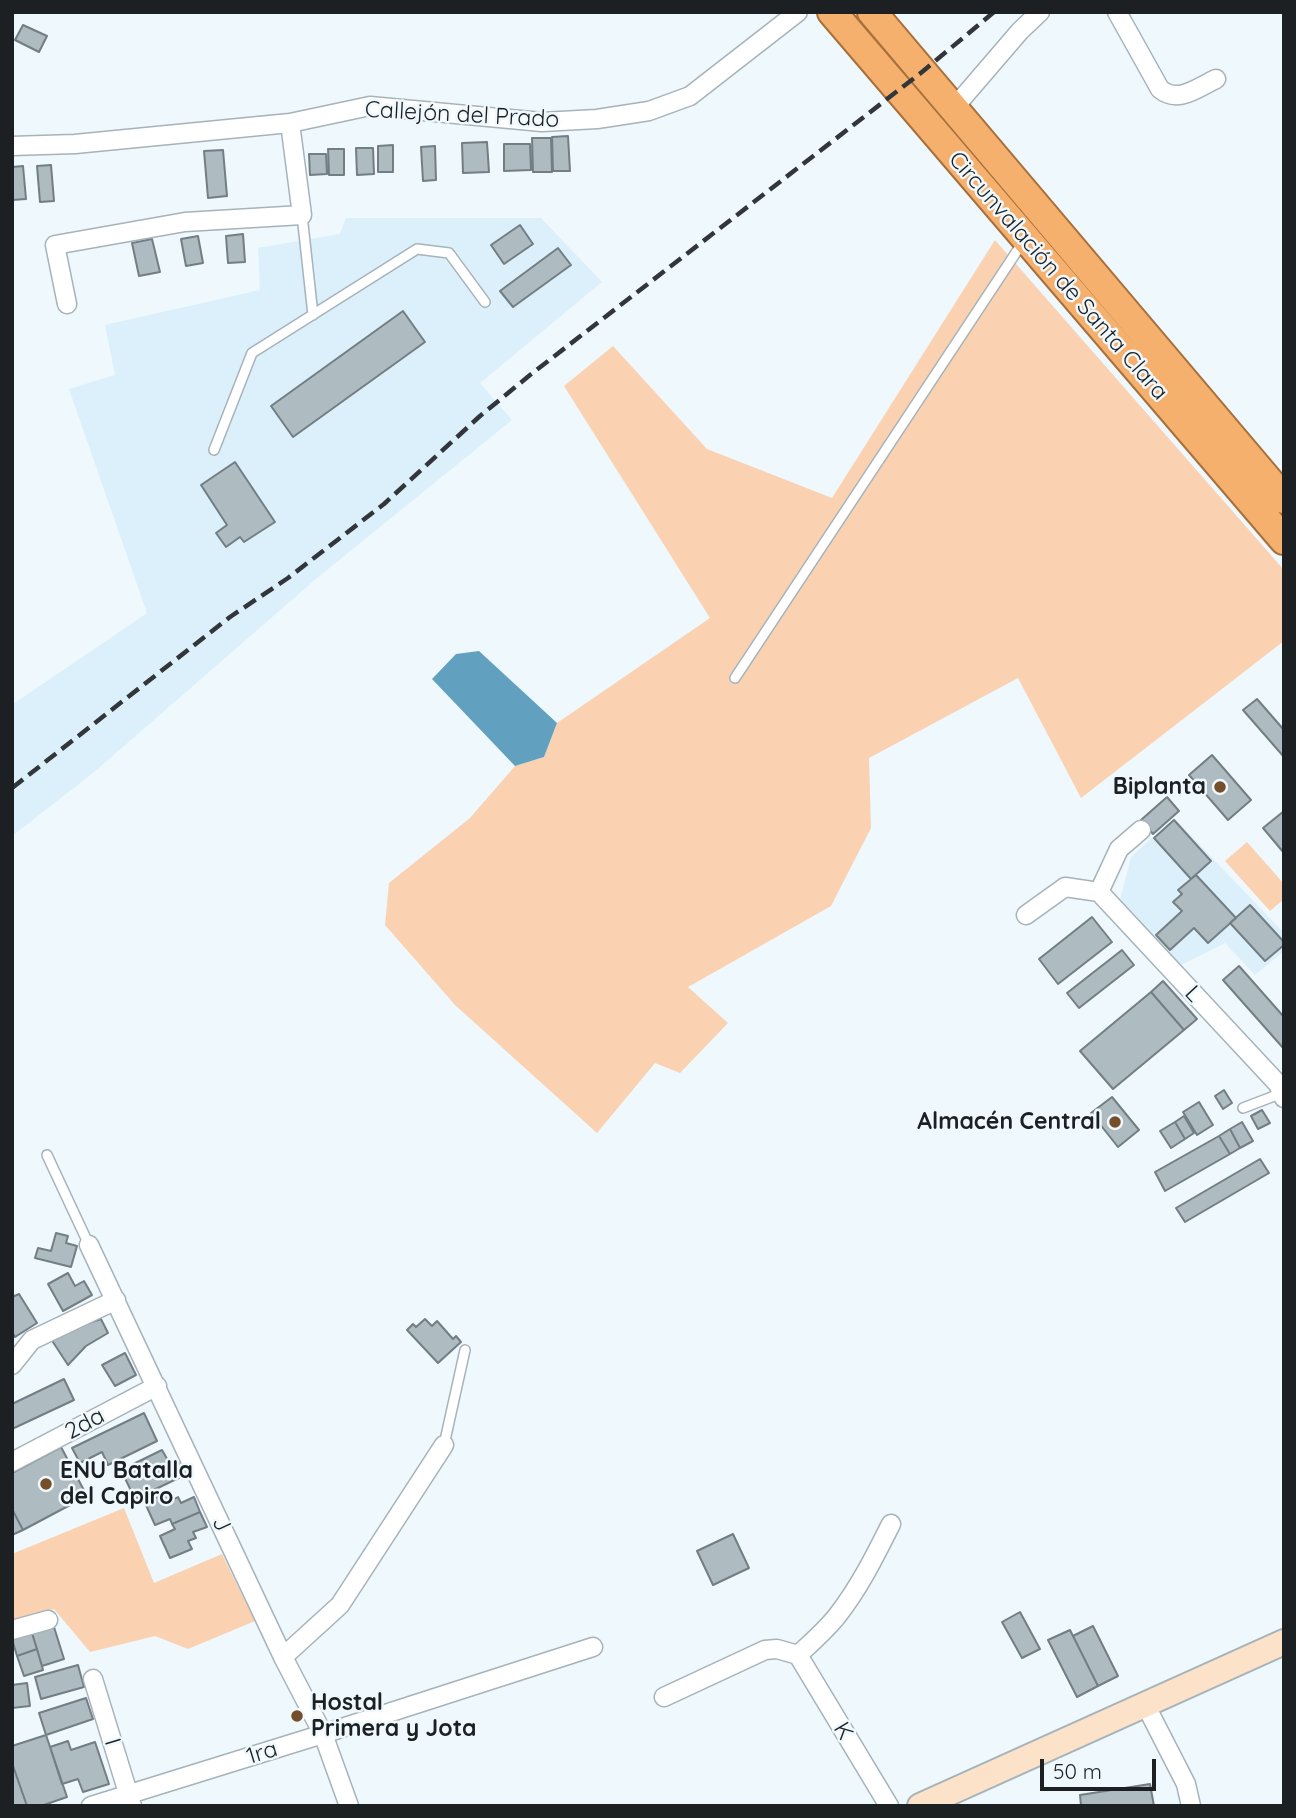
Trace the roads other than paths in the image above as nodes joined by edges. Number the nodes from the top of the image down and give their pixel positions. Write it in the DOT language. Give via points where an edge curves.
graph roads {
  1 [pos="798,12"];
  2 [pos="832,12"];
  3 [pos="872,12"];
  4 [pos="1040,12"];
  5 [pos="1117,12"];
  6 [pos="1216,79"];
  7 [pos="953,109"];
  8 [pos="290,123"];
  9 [pos="12,146"];
  10 [pos="1020,187"];
  11 [pos="996,203"];
  12 [pos="302,215"];
  13 [pos="1026,238"];
  14 [pos="485,302"];
  15 [pos="67,304"];
  16 [pos="313,315"];
  17 [pos="214,450"];
  18 [pos="1284,499"];
  19 [pos="1284,540"];
  20 [pos="735,678"];
  21 [pos="1141,830"];
  22 [pos="1099,892"];
  23 [pos="1026,915"];
  24 [pos="1283,1095"];
  25 [pos="1243,1108"];
  26 [pos="47,1155"];
  27 [pos="89,1245"];
  28 [pos="116,1300"];
  29 [pos="465,1350"];
  30 [pos="12,1365"];
  31 [pos="157,1386"];
  32 [pos="444,1446"];
  33 [pos="12,1462"];
  34 [pos="891,1524"];
  35 [pos="48,1620"];
  36 [pos="12,1630"];
  37 [pos="1284,1642"];
  38 [pos="593,1647"];
  39 [pos="797,1656"];
  40 [pos="283,1657"];
  41 [pos="93,1679"];
  42 [pos="664,1697"];
  43 [pos="1145,1704"];
  44 [pos="323,1734"];
  45 [pos="130,1800"];
  46 [pos="91,1806"];
  47 [pos="349,1806"];
  48 [pos="889,1806"];
  49 [pos="920,1806"];
  50 [pos="1191,1806"];
  1 -- 8 [label="street, Callejón del Prado" via="690,96 649,111 542,122 370,106"];
  2 -- 11 [label="highway, Circunvalación de Santa Clara"];
  3 -- 7 [label="highway, Circunvalación de Santa Clara"];
  4 -- 7 [label="street"];
  5 -- 6 [label="street" via="1167,94 1178,97"];
  7 -- 10 [label="highway, Circunvalación de Santa Clara"];
  8 -- 9 [label="street, Callejón del Prado"];
  8 -- 12 [label="street"];
  10 -- 11 [label="highway" via="1003,187 996,193"];
  10 -- 18 [label="highway, Circunvalación de Santa Clara"];
  11 -- 13 [label="highway, Circunvalación de Santa Clara"];
  12 -- 15 [label="street" via="185,222 55,245"];
  12 -- 16 [label="lane"];
  13 -- 19 [label="highway, Circunvalación de Santa Clara"];
  13 -- 20 [label="lane"];
  14 -- 16 [label="lane" via="449,253 417,249"];
  16 -- 17 [label="lane" via="252,353"];
  21 -- 22 [label="street" via="1119,849"];
  22 -- 23 [label="street" via="1065,887"];
  22 -- 24 [label="street, L" via="1278,1084"];
  24 -- 25 [label="lane"];
  26 -- 27 [label="lane"];
  27 -- 28 [label="street, J"];
  28 -- 30 [label="street" via="32,1340"];
  28 -- 31 [label="street, J"];
  29 -- 32 [label="lane"];
  31 -- 33 [label="street, 2da"];
  31 -- 40 [label="street, J"];
  32 -- 40 [label="street" via="340,1605"];
  34 -- 39 [label="street" via="848,1602"];
  35 -- 36 [label="street"];
  37 -- 43 [label="main road"];
  38 -- 44 [label="street, 1ra"];
  39 -- 42 [label="street" via="765,1650"];
  39 -- 48 [label="street, K"];
  40 -- 44 [label="street, J"];
  41 -- 45 [label="street, I"];
  43 -- 49 [label="main road"];
  43 -- 50 [label="street" via="1186,1784"];
  44 -- 45 [label="street, 1ra"];
  44 -- 47 [label="street, J"];
  45 -- 46 [label="street, 1ra"];
}
